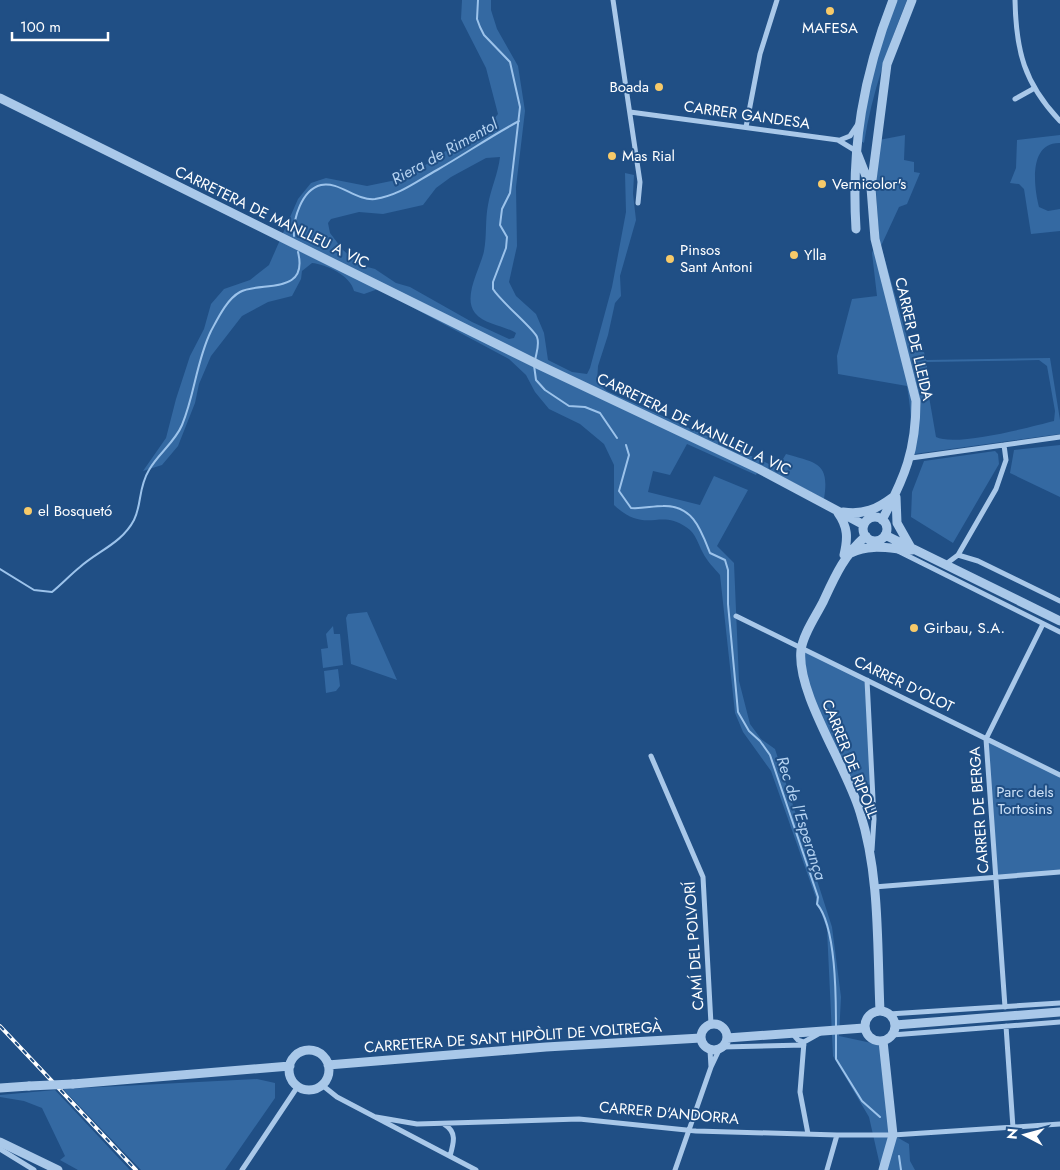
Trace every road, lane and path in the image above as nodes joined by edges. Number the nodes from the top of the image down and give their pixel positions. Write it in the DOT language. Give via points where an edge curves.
graph roads {
  1 [pos="613,0"];
  2 [pos="777,0"];
  3 [pos="893,0"];
  4 [pos="912,0"];
  5 [pos="1015,0"];
  6 [pos="1034,89"];
  7 [pos="0,98"];
  8 [pos="1015,99"];
  9 [pos="630,112"];
  10 [pos="1060,121"];
  11 [pos="858,124"];
  12 [pos="746,127"];
  13 [pos="839,140"];
  14 [pos="856,151"];
  15 [pos="871,188"];
  16 [pos="638,203"];
  17 [pos="856,229"];
  18 [pos="1060,436"];
  19 [pos="1004,445"];
  20 [pos="911,458"];
  21 [pos="896,495"];
  22 [pos="836,511"];
  23 [pos="882,520"];
  24 [pos="864,525"];
  25 [pos="885,535"];
  26 [pos="866,536"];
  27 [pos="913,548"];
  28 [pos="893,549"];
  29 [pos="958,555"];
  30 [pos="845,559"];
  31 [pos="946,564"];
  32 [pos="1060,602"];
  33 [pos="736,616"];
  34 [pos="1060,621"];
  35 [pos="1043,624"];
  36 [pos="1060,632"];
  37 [pos="801,648"];
  38 [pos="867,680"];
  39 [pos="986,739"];
  40 [pos="650,756"];
  41 [pos="1060,775"];
  42 [pos="872,861"];
  43 [pos="1060,872"];
  44 [pos="996,875"];
  45 [pos="874,887"];
  46 [pos="1060,1003"];
  47 [pos="1005,1007"];
  48 [pos="880,1010"];
  49 [pos="1060,1012"];
  50 [pos="889,1014"];
  51 [pos="1060,1022"];
  52 [pos="711,1024"];
  53 [pos="895,1024"];
  54 [pos="1006,1026"];
  55 [pos="864,1028"];
  56 [pos="824,1030"];
  57 [pos="792,1032"];
  58 [pos="892,1035"];
  59 [pos="700,1038"];
  60 [pos="727,1038"];
  61 [pos="883,1041"];
  62 [pos="804,1044"];
  63 [pos="721,1048"];
  64 [pos="710,1050"];
  65 [pos="328,1065"];
  66 [pos="290,1066"];
  67 [pos="711,1067"];
  68 [pos="322,1085"];
  69 [pos="298,1086"];
  70 [pos="0,1088"];
  71 [pos="376,1117"];
  72 [pos="443,1124"];
  73 [pos="1060,1124"];
  74 [pos="1013,1128"];
  75 [pos="689,1130"];
  76 [pos="808,1134"];
  77 [pos="837,1135"];
  78 [pos="893,1136"];
  79 [pos="0,1142"];
  80 [pos="1,1153"];
  81 [pos="450,1156"];
  82 [pos="34,1170"];
  83 [pos="58,1170"];
  84 [pos="242,1170"];
  85 [pos="476,1170"];
  86 [pos="675,1170"];
  87 [pos="827,1170"];
  88 [pos="883,1170"];
  1 -- 9 [label="street"];
  2 -- 12 [label="street" via="760,54"];
  3 -- 11 [label="street, CARRER DE LLEIDA" via="866,82"];
  4 -- 15 [label="street, CARRER DE LLEIDA" via="888,64"];
  5 -- 6 [label="street" via="1015,35"];
  6 -- 8 [label="street"];
  6 -- 10 [label="street"];
  7 -- 22 [label="street, CARRETERA DE MANLLEU A VIC" via="536,363 759,469"];
  9 -- 12 [label="street, CARRER GANDESA"];
  9 -- 16 [label="street" via="640,182"];
  11 -- 13 [label="street" via="850,136"];
  11 -- 14 [label="street, CARRER DE LLEIDA"];
  12 -- 13 [label="street, CARRER GANDESA"];
  13 -- 14 [label="street, CARRER GANDESA"];
  14 -- 15 [label="street, CARRER DE LLEIDA"];
  14 -- 17 [label="street, CARRER DE LLEIDA" via="853,188"];
  15 -- 20 [label="street, CARRER DE LLEIDA" via="875,239 916,400"];
  18 -- 19 [label="street"];
  19 -- 20 [label="street"];
  19 -- 29 [label="street" via="1006,460 1002,476"];
  20 -- 21 [label="street, CARRER DE LLEIDA"];
  21 -- 22 [label="street, CARRETERA DE MANLLEU A VIC" via="876,509 865,512"];
  21 -- 23 [label="street, CARRER DE LLEIDA"];
  21 -- 27 [label="street" via="898,523"];
  22 -- 24 [label="street, CARRETERA DE MANLLEU A VIC"];
  22 -- 30 [label="street" via="847,533"];
  23 -- 24 [label="street" via="872,518"];
  23 -- 25 [label="street" via="886,527"];
  24 -- 26 [label="street"];
  25 -- 26 [label="street" via="876,541"];
  25 -- 27 [label="street"];
  26 -- 30 [label="street, CARRER DE RIPOLL" via="850,549"];
  27 -- 28 [label="street"];
  27 -- 31 [label="street"];
  28 -- 30 [label="street" via="862,548"];
  28 -- 35 [label="street"];
  29 -- 31 [label="street"];
  29 -- 32 [label="street"];
  30 -- 37 [label="street, CARRER DE RIPOLL"];
  31 -- 34 [label="street"];
  33 -- 37 [label="street, CARRER D'OLOT"];
  35 -- 36 [label="street"];
  35 -- 39 [label="street, CARRER DE BERGA"];
  37 -- 38 [label="street, CARRER D'OLOT"];
  37 -- 42 [label="street, CARRER DE RIPOLL" via="800,665 811,699 860,811"];
  38 -- 39 [label="street, CARRER D'OLOT"];
  38 -- 42 [label="street" via="874,824"];
  39 -- 41 [label="street, CARRER D'OLOT"];
  39 -- 44 [label="street, CARRER DE BERGA"];
  40 -- 52 [label="street, CAMÍ DEL POLVORÍ" via="703,877"];
  42 -- 45 [label="street, CARRER DE RIPOLL"];
  43 -- 44 [label="street"];
  44 -- 45 [label="street"];
  44 -- 47 [label="street, CARRER DE BERGA"];
  45 -- 48 [label="street, CARRER DE RIPOLL"];
  46 -- 47 [label="street"];
  47 -- 50 [label="street"];
  48 -- 50 [label="street"];
  48 -- 55 [label="street" via="867,1017"];
  49 -- 53 [label="street"];
  50 -- 53 [label="street"];
  51 -- 54 [label="street"];
  52 -- 59 [label="street"];
  52 -- 60 [label="street" via="724,1029"];
  53 -- 58 [label="street"];
  54 -- 58 [label="street"];
  54 -- 74 [label="street"];
  55 -- 56 [label="street"];
  55 -- 61 [label="street" via="871,1038"];
  56 -- 57 [label="street"];
  56 -- 62 [label="street"];
  57 -- 60 [label="street"];
  57 -- 62 [label="street"];
  58 -- 61 [label="street"];
  59 -- 64 [label="street"];
  59 -- 65 [label="street, CARRETERA DE SANT HIPÒLIT DE VOLTREGÀ"];
  60 -- 63 [label="street"];
  61 -- 78 [label="street"];
  62 -- 63 [label="street"];
  62 -- 76 [label="street" via="800,1092"];
  63 -- 64 [label="street"];
  63 -- 67 [label="street"];
  64 -- 67 [label="street"];
  65 -- 66 [label="street" via="321,1054 309,1050 297,1055"];
  65 -- 68 [label="street" via="328,1076"];
  66 -- 69 [label="street" via="292,1079"];
  66 -- 70 [label="street, bridge"];
  67 -- 75 [label="street"];
  68 -- 69 [label="street" via="312,1090"];
  68 -- 71 [label="street"];
  69 -- 84 [label="street"];
  71 -- 72 [label="street, CARRER D'ANDORRA" via="417,1124"];
  71 -- 81 [label="street"];
  72 -- 75 [label="street, CARRER D'ANDORRA" via="579,1119"];
  72 -- 81 [label="street" via="450,1128 455,1138"];
  73 -- 74 [label="street, CARRER D'ANDORRA"];
  74 -- 78 [label="street, CARRER D'ANDORRA"];
  75 -- 76 [label="street, CARRER D'ANDORRA"];
  75 -- 86 [label="street"];
  76 -- 77 [label="street, CARRER D'ANDORRA"];
  77 -- 78 [label="street, CARRER D'ANDORRA"];
  77 -- 87 [label="street"];
  78 -- 88 [label="street"];
  79 -- 83 [label="street"];
  80 -- 82 [label="street"];
  81 -- 85 [label="street"];
}
